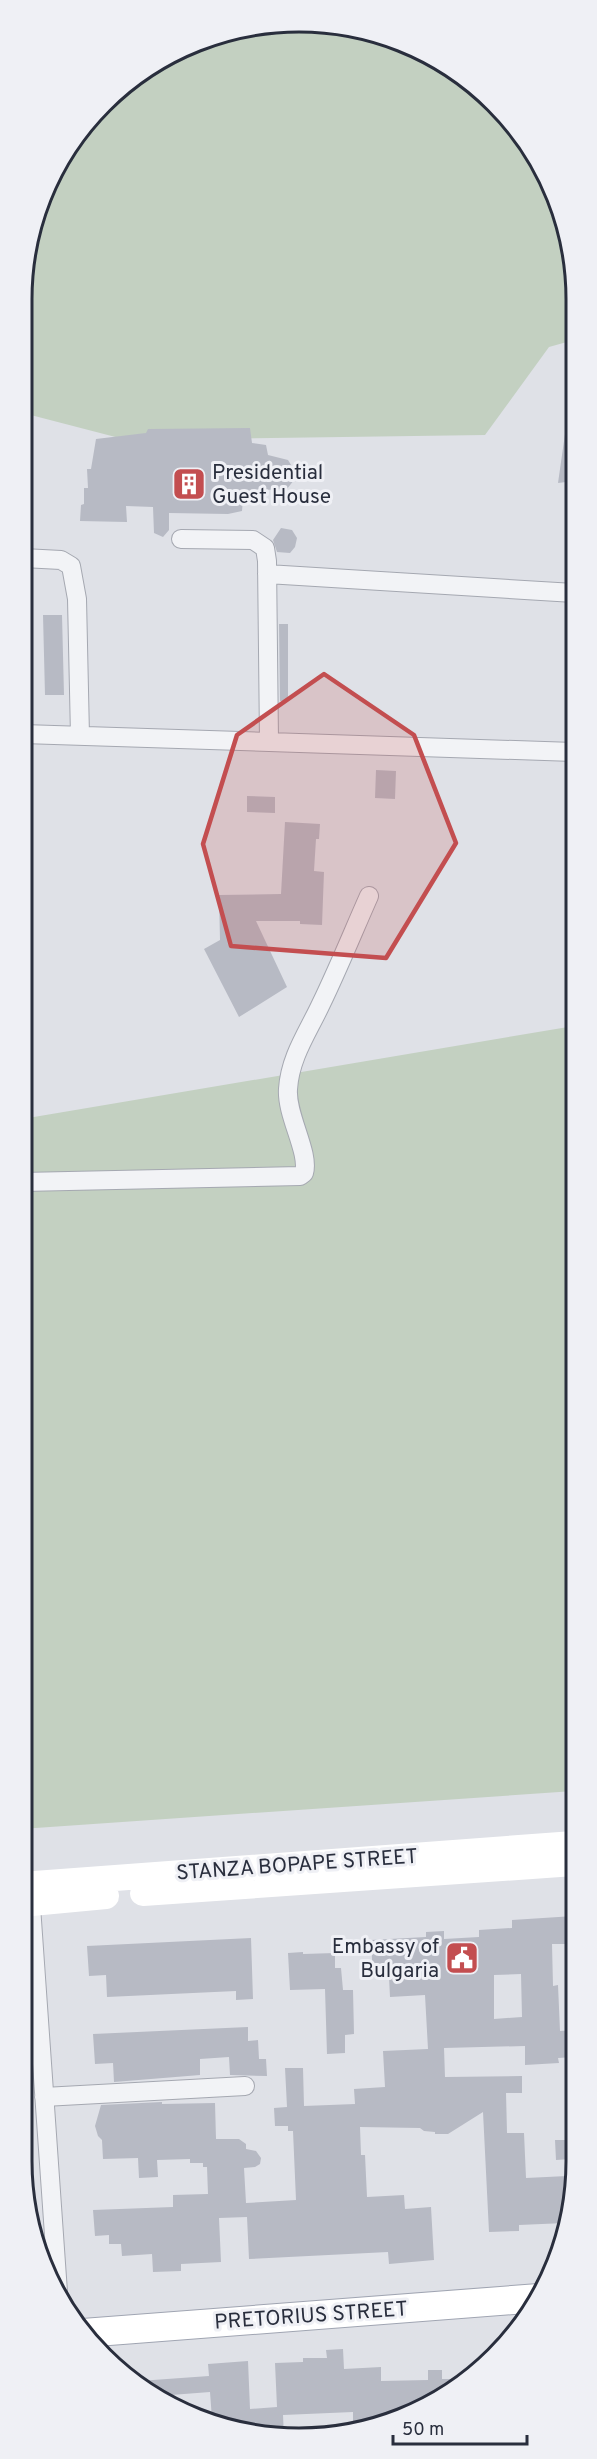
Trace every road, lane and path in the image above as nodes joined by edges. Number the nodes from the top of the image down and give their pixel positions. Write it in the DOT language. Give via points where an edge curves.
graph roads {
  1 [pos="181,539"];
  2 [pos="32,558"];
  3 [pos="267,574"];
  4 [pos="566,593"];
  5 [pos="32,734"];
  6 [pos="80,736"];
  7 [pos="269,741"];
  8 [pos="566,752"];
  9 [pos="369,896"];
  10 [pos="32,1182"];
  11 [pos="566,1845"];
  12 [pos="566,1863"];
  13 [pos="32,1893"];
  14 [pos="32,1894"];
  15 [pos="32,1962"];
  16 [pos="245,2086"];
  17 [pos="44,2097"];
  18 [pos="57,2274"];
  19 [pos="527,2299"];
  20 [pos="94,2332"];
  1 -- 3 [label="street" via="253,540 265,548"];
  2 -- 6 [label="street" via="61,560 71,566 77,599"];
  3 -- 4 [label="street"];
  3 -- 7 [label="street"];
  5 -- 6 [label="street"];
  6 -- 7 [label="street"];
  7 -- 8 [label="street"];
  9 -- 10 [label="street" via="295,1057 288,1089 293,1126 305,1160 306,1168 300,1176"];
  11 -- 13 [label="main road, STANZA BOPAPE STREET"];
  12 -- 14 [label="main road, STANZA BOPAPE STREET"];
  15 -- 17 [label="street"];
  16 -- 17 [label="street"];
  17 -- 18 [label="street"];
  19 -- 20 [label="main road, PRETORIUS STREET"];
}
